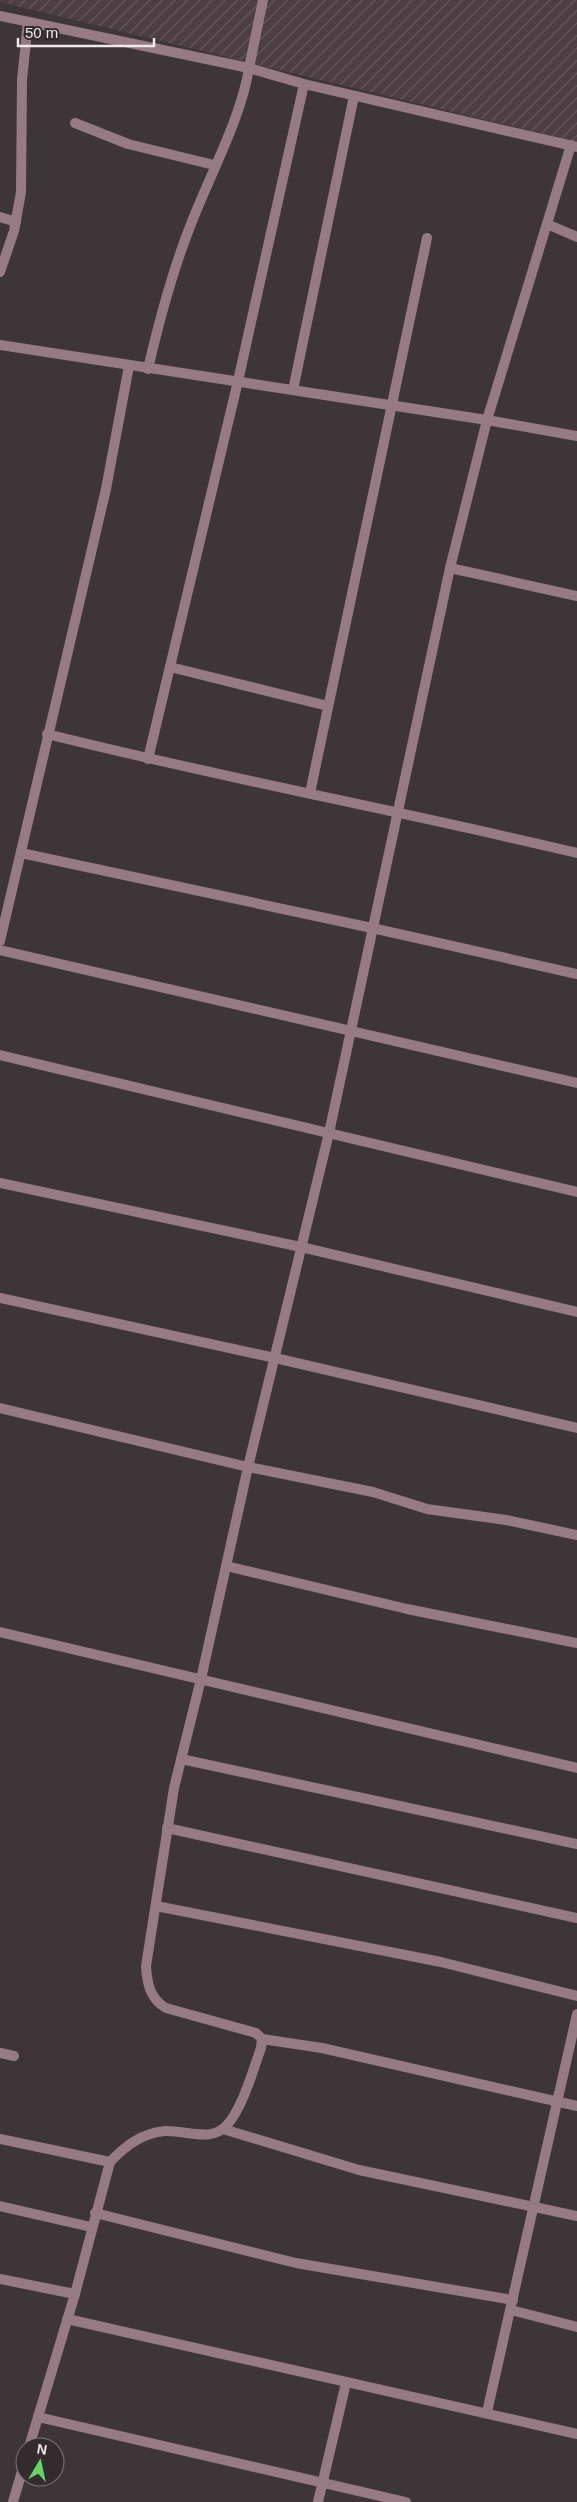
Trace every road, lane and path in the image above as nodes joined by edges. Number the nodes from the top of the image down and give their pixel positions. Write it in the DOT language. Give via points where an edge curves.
graph roads {
  1 [pos="263,0"];
  2 [pos="0,16"];
  3 [pos="28,22"];
  4 [pos="249,68"];
  5 [pos="304,84"];
  6 [pos="354,96"];
  7 [pos="75,123"];
  8 [pos="574,146"];
  9 [pos="214,166"];
  10 [pos="0,218"];
  11 [pos="16,222"];
  12 [pos="547,224"];
  13 [pos="577,237"];
  14 [pos="427,238"];
  15 [pos="0,272"];
  16 [pos="0,345"];
  17 [pos="129,366"];
  18 [pos="148,369"];
  19 [pos="238,381"];
  20 [pos="293,390"];
  21 [pos="390,406"];
  22 [pos="487,420"];
  23 [pos="577,436"];
  24 [pos="450,568"];
  25 [pos="577,596"];
  26 [pos="170,667"];
  27 [pos="328,706"];
  28 [pos="47,734"];
  29 [pos="148,759"];
  30 [pos="310,793"];
  31 [pos="399,812"];
  32 [pos="577,852"];
  33 [pos="21,853"];
  34 [pos="372,928"];
  35 [pos="0,941"];
  36 [pos="0,950"];
  37 [pos="577,974"];
  38 [pos="350,1029"];
  39 [pos="0,1055"];
  40 [pos="577,1082"];
  41 [pos="329,1133"];
  42 [pos="0,1183"];
  43 [pos="577,1192"];
  44 [pos="301,1247"];
  45 [pos="0,1298"];
  46 [pos="577,1312"];
  47 [pos="275,1358"];
  48 [pos="0,1408"];
  49 [pos="577,1428"];
  50 [pos="248,1467"];
  51 [pos="577,1535"];
  52 [pos="226,1566"];
  53 [pos="0,1632"];
  54 [pos="577,1643"];
  55 [pos="201,1679"];
  56 [pos="181,1759"];
  57 [pos="577,1768"];
  58 [pos="167,1828"];
  59 [pos="577,1844"];
  60 [pos="156,1906"];
  61 [pos="577,1918"];
  62 [pos="577,1996"];
  63 [pos="577,2014"];
  64 [pos="262,2039"];
  65 [pos="0,2053"];
  66 [pos="14,2056"];
  67 [pos="558,2102"];
  68 [pos="577,2106"];
  69 [pos="223,2129"];
  70 [pos="0,2139"];
  71 [pos="110,2162"];
  72 [pos="0,2206"];
  73 [pos="535,2206"];
  74 [pos="95,2213"];
  75 [pos="577,2216"];
  76 [pos="91,2227"];
  77 [pos="0,2279"];
  78 [pos="75,2294"];
  79 [pos="512,2305"];
  80 [pos="67,2319"];
  81 [pos="577,2326"];
  82 [pos="346,2383"];
  83 [pos="487,2412"];
  84 [pos="38,2417"];
  85 [pos="577,2434"];
  86 [pos="32,2437"];
  87 [pos="322,2482"];
  88 [pos="18,2487"];
  89 [pos="14,2502"];
  90 [pos="318,2502"];
  91 [pos="406,2502"];
  1 -- 4 [label="street"];
  2 -- 3 [label="street"];
  3 -- 4 [label="street"];
  3 -- 11 [label="street" via="20,123 23,170"];
  4 -- 5 [label="street"];
  4 -- 9 [label="street" via="242,97"];
  5 -- 6 [label="street"];
  5 -- 19 [label="street"];
  6 -- 8 [label="street"];
  6 -- 20 [label="street"];
  7 -- 9 [label="street" via="128,144"];
  8 -- 12 [label="street"];
  9 -- 18 [label="street" via="180,252"];
  10 -- 11 [label="street"];
  11 -- 15 [label="street"];
  12 -- 13 [label="street"];
  12 -- 22 [label="street"];
  14 -- 21 [label="street"];
  16 -- 17 [label="street"];
  17 -- 18 [label="street"];
  17 -- 28 [label="street" via="106,490"];
  18 -- 19 [label="street"];
  19 -- 20 [label="street"];
  19 -- 26 [label="street"];
  20 -- 21 [label="street"];
  21 -- 22 [label="street"];
  21 -- 27 [label="street"];
  22 -- 23 [label="street"];
  22 -- 24 [label="street"];
  24 -- 25 [label="street"];
  24 -- 31 [label="street"];
  26 -- 27 [label="street"];
  26 -- 29 [label="street"];
  27 -- 30 [label="street"];
  28 -- 29 [label="street"];
  28 -- 33 [label="street"];
  29 -- 30 [label="street"];
  30 -- 31 [label="street"];
  31 -- 32 [label="street"];
  31 -- 34 [label="street"];
  33 -- 34 [label="street"];
  33 -- 35 [label="street"];
  34 -- 37 [label="street"];
  34 -- 38 [label="street"];
  36 -- 38 [label="street"];
  38 -- 40 [label="street"];
  38 -- 41 [label="street"];
  39 -- 41 [label="street"];
  41 -- 43 [label="street"];
  41 -- 44 [label="street"];
  42 -- 44 [label="street"];
  44 -- 46 [label="street"];
  44 -- 47 [label="street"];
  45 -- 47 [label="street"];
  47 -- 49 [label="street"];
  47 -- 50 [label="street"];
  48 -- 50 [label="street"];
  50 -- 51 [label="street" via="373,1492 445,1512 506,1520"];
  50 -- 52 [label="street"];
  52 -- 54 [label="street" via="407,1609"];
  52 -- 55 [label="street"];
  53 -- 55 [label="street"];
  55 -- 56 [label="street"];
  55 -- 57 [label="street"];
  56 -- 58 [label="street"];
  56 -- 59 [label="street"];
  58 -- 60 [label="street"];
  58 -- 61 [label="street"];
  60 -- 62 [label="street" via="441,1962"];
  60 -- 64 [label="street" via="146,1966 153,1997 175,2012 246,2029"];
  63 -- 67 [label="street"];
  64 -- 67 [label="street" via="322,2048"];
  64 -- 69 [label="street" via="236,2111"];
  65 -- 66 [label="street"];
  67 -- 68 [label="street"];
  67 -- 73 [label="street"];
  69 -- 71 [label="street" via="208,2134 166,2131 151,2134 136,2140"];
  69 -- 73 [label="street" via="360,2170"];
  70 -- 71 [label="street"];
  71 -- 74 [label="street"];
  72 -- 76 [label="street"];
  73 -- 75 [label="street"];
  73 -- 79 [label="street"];
  74 -- 76 [label="street"];
  74 -- 79 [label="street" via="296,2263"];
  76 -- 78 [label="street"];
  77 -- 78 [label="street"];
  78 -- 80 [label="street"];
  79 -- 81 [label="street"];
  79 -- 83 [label="street"];
  80 -- 82 [label="street"];
  80 -- 84 [label="street"];
  82 -- 83 [label="street"];
  82 -- 87 [label="street"];
  83 -- 85 [label="street"];
  84 -- 86 [label="street"];
  84 -- 87 [label="street"];
  87 -- 90 [label="street"];
  87 -- 91 [label="street"];
  88 -- 89 [label="street"];
}
